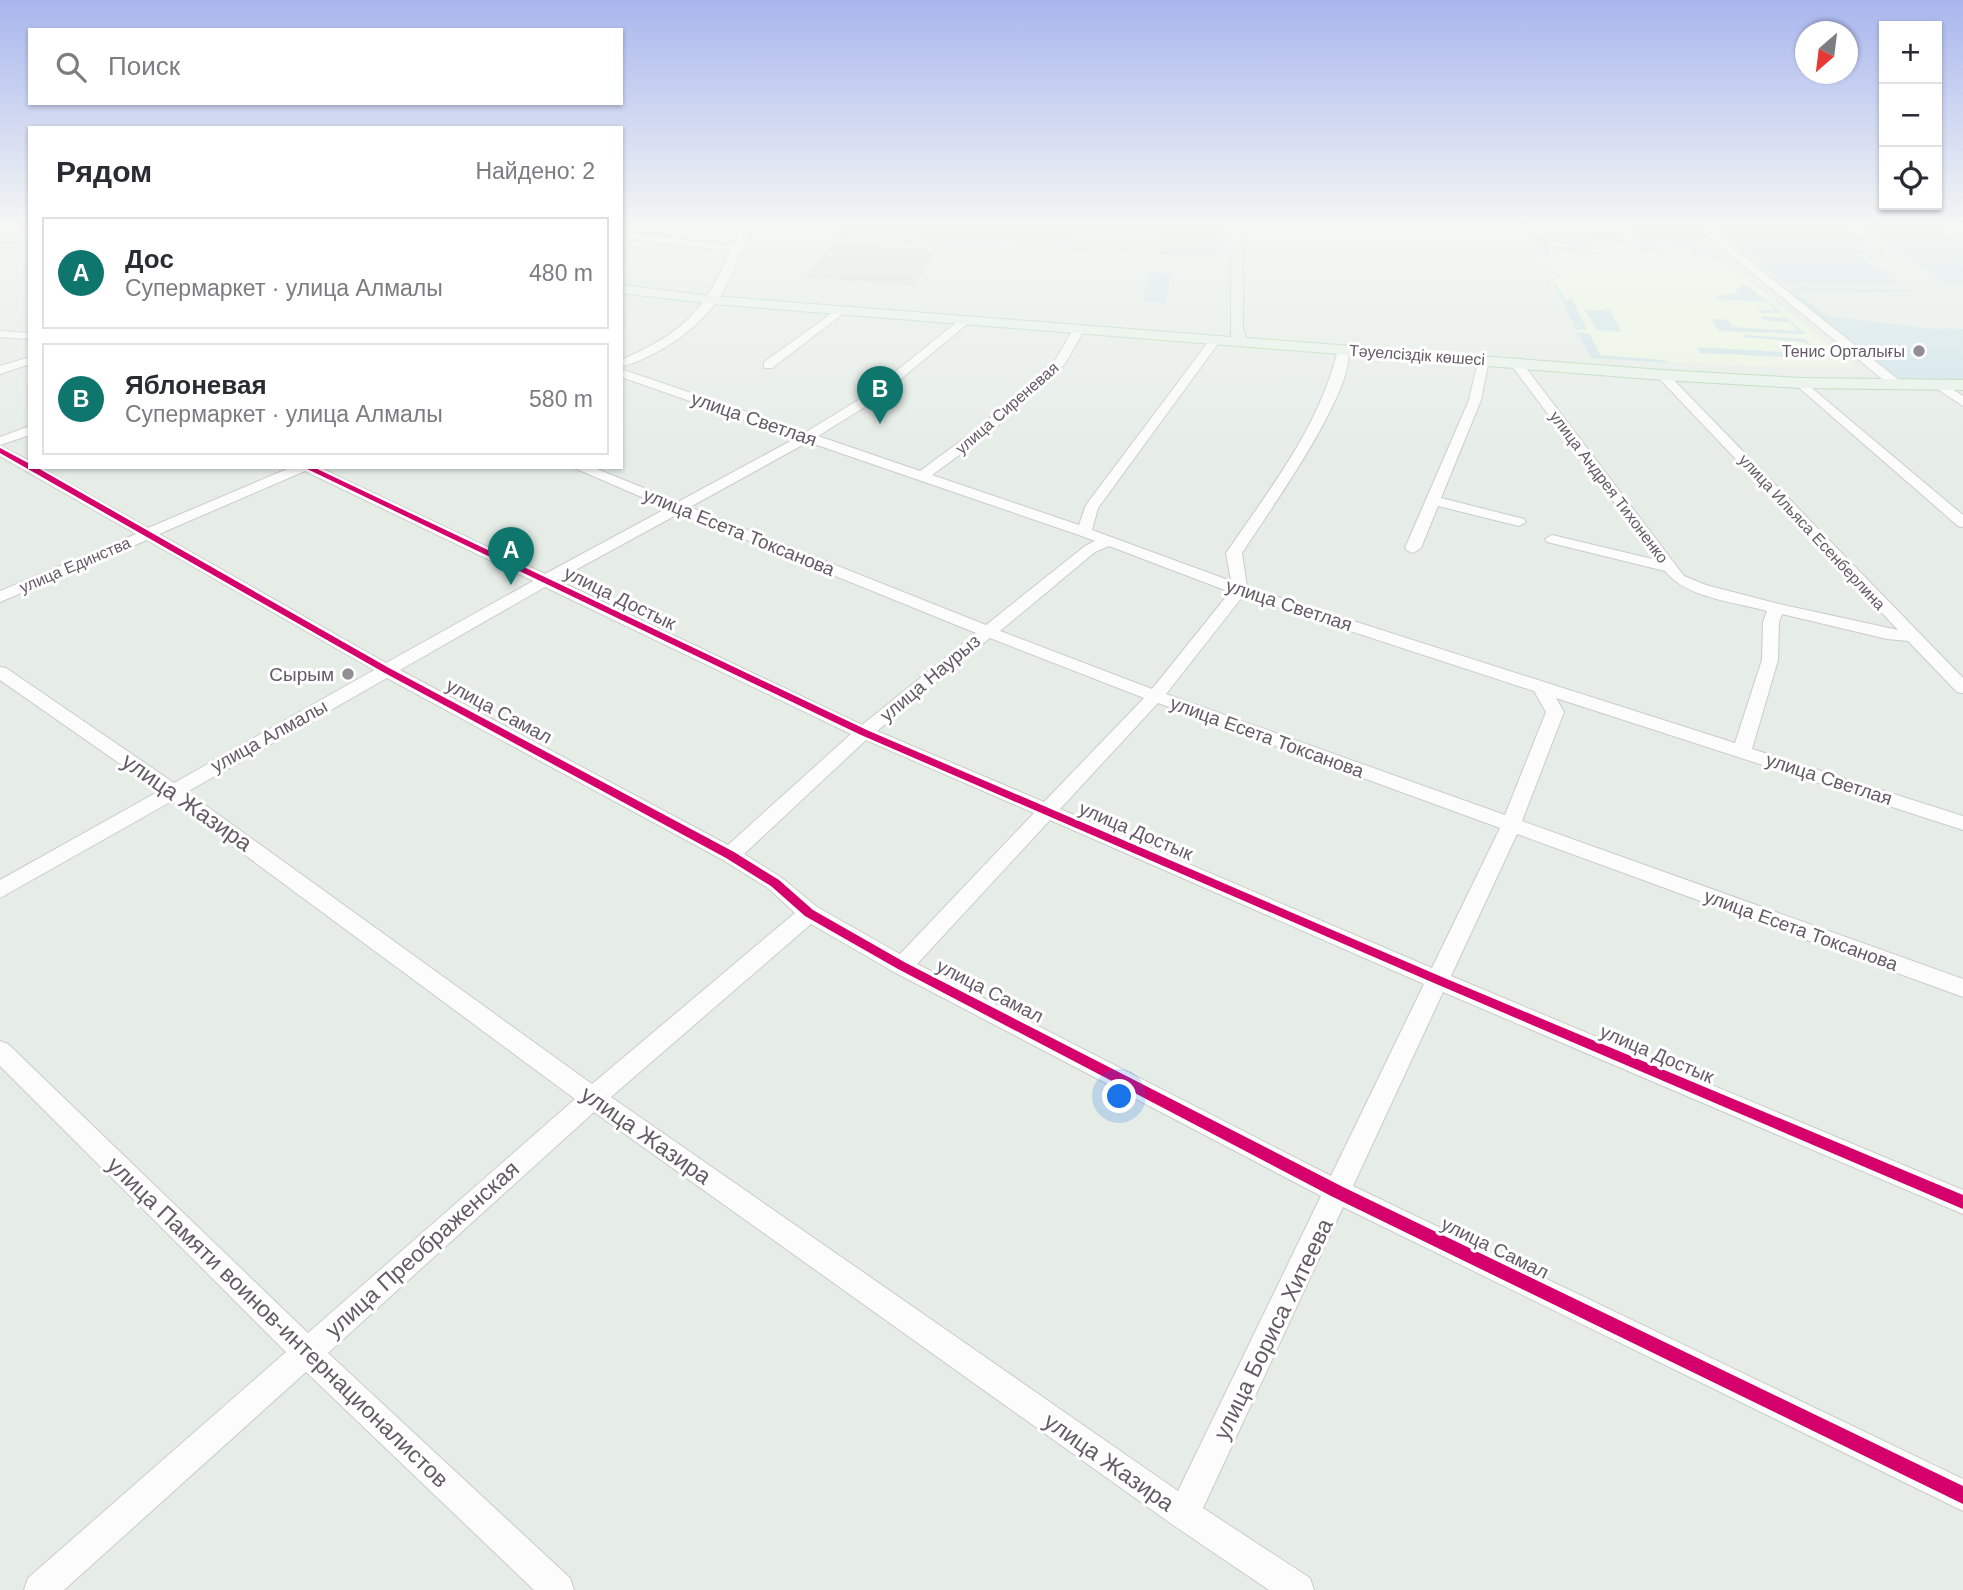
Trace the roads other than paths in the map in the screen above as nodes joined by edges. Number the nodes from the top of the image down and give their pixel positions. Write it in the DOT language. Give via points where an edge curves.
graph roads {
  1 [pos="712,301"];
  2 [pos="729,301"];
  3 [pos="1227,301"];
  4 [pos="1236,301"];
  5 [pos="1793,301"];
  6 [pos="843,310"];
  7 [pos="966,320"];
  8 [pos="1079,328"];
  9 [pos="0,334"];
  10 [pos="28,336"];
  11 [pos="1227,340"];
  12 [pos="1344,350"];
  13 [pos="1483,360"];
  14 [pos="28,361"];
  15 [pos="623,363"];
  16 [pos="1516,363"];
  17 [pos="768,365"];
  18 [pos="0,370"];
  19 [pos="623,374"];
  20 [pos="1662,375"];
  21 [pos="1801,383"];
  22 [pos="1896,384"];
  23 [pos="1940,384"];
  24 [pos="1963,385"];
  25 [pos="1963,401"];
  26 [pos="28,431"];
  27 [pos="807,438"];
  28 [pos="0,440"];
  29 [pos="0,450"];
  30 [pos="28,466"];
  31 [pos="33,469"];
  32 [pos="300,469"];
  33 [pos="309,469"];
  34 [pos="584,469"];
  35 [pos="922,476"];
  36 [pos="1434,501"];
  37 [pos="677,508"];
  38 [pos="1518,522"];
  39 [pos="1963,523"];
  40 [pos="1084,532"];
  41 [pos="148,534"];
  42 [pos="1552,538"];
  43 [pos="1108,541"];
  44 [pos="1413,548"];
  45 [pos="1668,567"];
  46 [pos="544,581"];
  47 [pos="1240,590"];
  48 [pos="0,597"];
  49 [pos="1776,608"];
  50 [pos="986,631"];
  51 [pos="1910,636"];
  52 [pos="386,670"];
  53 [pos="0,672"];
  54 [pos="1539,686"];
  55 [pos="1963,688"];
  56 [pos="1155,696"];
  57 [pos="865,733"];
  58 [pos="1742,751"];
  59 [pos="172,790"];
  60 [pos="1046,811"];
  61 [pos="1963,822"];
  62 [pos="1511,825"];
  63 [pos="730,855"];
  64 [pos="0,890"];
  65 [pos="809,913"];
  66 [pos="902,966"];
  67 [pos="1438,980"];
  68 [pos="1963,988"];
  69 [pos="0,1051"];
  70 [pos="593,1098"];
  71 [pos="1338,1192"];
  72 [pos="1963,1202"];
  73 [pos="307,1353"];
  74 [pos="1963,1495"];
  75 [pos="1184,1514"];
  76 [pos="40,1590"];
  77 [pos="558,1590"];
  78 [pos="1298,1590"];
  1 -- 15 [label="street" via="676,333"];
  2 -- 6 [label="main road, Тәуелсіздік көшесі"];
  3 -- 11 [label="main road"];
  4 -- 11 [label="main road" via="1236,328"];
  5 -- 22 [label="street"];
  6 -- 7 [label="main road, Тәуелсіздік көшесі"];
  6 -- 17 [label="street"];
  7 -- 8 [label="main road, Тәуелсіздік көшесі"];
  7 -- 27 [label="street, улица Алмалы" via="869,399"];
  8 -- 11 [label="main road, Тәуелсіздік көшесі"];
  8 -- 35 [label="street, улица Сиреневая" via="1061,361 986,429"];
  9 -- 10 [label="street"];
  11 -- 12 [label="main road, Тәуелсіздік көшесі"];
  11 -- 40 [label="street" via="1091,508"];
  12 -- 13 [label="main road, Тәуелсіздік көшесі"];
  12 -- 47 [label="street" via="1325,408 1234,553"];
  13 -- 16 [label="main road, Тәуелсіздік көшесі"];
  13 -- 36 [label="street" via="1475,400"];
  14 -- 18 [label="street"];
  16 -- 20 [label="main road, Тәуелсіздік көшесі"];
  16 -- 45 [label="street, улица Андрея Тихоненко"];
  19 -- 27 [label="street, улица Светлая"];
  20 -- 21 [label="main road, Тәуелсіздік көшесі"];
  20 -- 51 [label="street, улица Ильяса Есенберлина"];
  21 -- 22 [label="main road, Тәуелсіздік көшесі"];
  21 -- 39 [label="street"];
  22 -- 23 [label="main road, Тәуелсіздік көшесі"];
  23 -- 24 [label="main road, Тәуелсіздік көшесі"];
  23 -- 25 [label="street"];
  26 -- 28 [label="street"];
  27 -- 35 [label="street, улица Светлая"];
  27 -- 37 [label="street, улица Алмалы"];
  29 -- 30 [label="street, улица Самал"];
  31 -- 41 [label="street, улица Самал"];
  32 -- 41 [label="street, улица Единства"];
  33 -- 46 [label="street, улица Достык"];
  34 -- 37 [label="street, улица Есета Токсанова"];
  35 -- 40 [label="street, улица Светлая"];
  36 -- 38 [label="street"];
  36 -- 44 [label="street"];
  37 -- 46 [label="street, улица Алмалы"];
  37 -- 50 [label="street, улица Есета Токсанова"];
  40 -- 43 [label="street, улица Светлая"];
  41 -- 48 [label="street, улица Единства"];
  41 -- 52 [label="street, улица Самал"];
  42 -- 45 [label="street"];
  43 -- 47 [label="street, улица Светлая"];
  43 -- 50 [label="street, улица Наурыз" via="1090,549"];
  45 -- 49 [label="street, улица Андрея Тихоненко" via="1679,579 1700,588"];
  46 -- 52 [label="street, улица Алмалы"];
  46 -- 57 [label="street, улица Достык"];
  47 -- 54 [label="street, улица Светлая"];
  47 -- 56 [label="street"];
  49 -- 51 [label="street, улица Андрея Тихоненко"];
  49 -- 58 [label="street" via="1770,622 1770,660"];
  50 -- 56 [label="street, улица Есета Токсанова"];
  50 -- 57 [label="street, улица Наурыз"];
  51 -- 55 [label="street, улица Ильяса Есенберлина"];
  52 -- 59 [label="street, улица Алмалы"];
  52 -- 63 [label="street, улица Самал"];
  53 -- 59 [label="street, улица Жазира"];
  54 -- 58 [label="street, улица Светлая"];
  54 -- 62 [label="street, улица Бориса Хитеева" via="1555,712"];
  56 -- 60 [label="street"];
  56 -- 62 [label="street, улица Есета Токсанова"];
  57 -- 60 [label="street, улица Достык"];
  57 -- 63 [label="street, улица Наурыз"];
  58 -- 61 [label="street, улица Светлая"];
  59 -- 64 [label="street, улица Алмалы"];
  59 -- 70 [label="street, улица Жазира"];
  60 -- 66 [label="street"];
  60 -- 67 [label="street, улица Достык"];
  62 -- 67 [label="street, улица Бориса Хитеева"];
  62 -- 68 [label="street, улица Есета Токсанова"];
  63 -- 65 [label="street, улица Самал" via="775,883"];
  65 -- 66 [label="street, улица Самал"];
  65 -- 70 [label="street, улица Преображенская"];
  66 -- 71 [label="street, улица Самал"];
  67 -- 71 [label="street, улица Бориса Хитеева"];
  67 -- 72 [label="street, улица Достык"];
  69 -- 73 [label="street, улица Памяти воинов-интернационалистов"];
  70 -- 73 [label="street, улица Преображенская"];
  70 -- 75 [label="street, улица Жазира"];
  71 -- 74 [label="street, улица Самал"];
  71 -- 75 [label="street, улица Бориса Хитеева"];
  73 -- 76 [label="street, улица Преображенская"];
  73 -- 77 [label="street, улица Памяти воинов-интернационалистов"];
  75 -- 78 [label="street, улица Жазира"];
}
